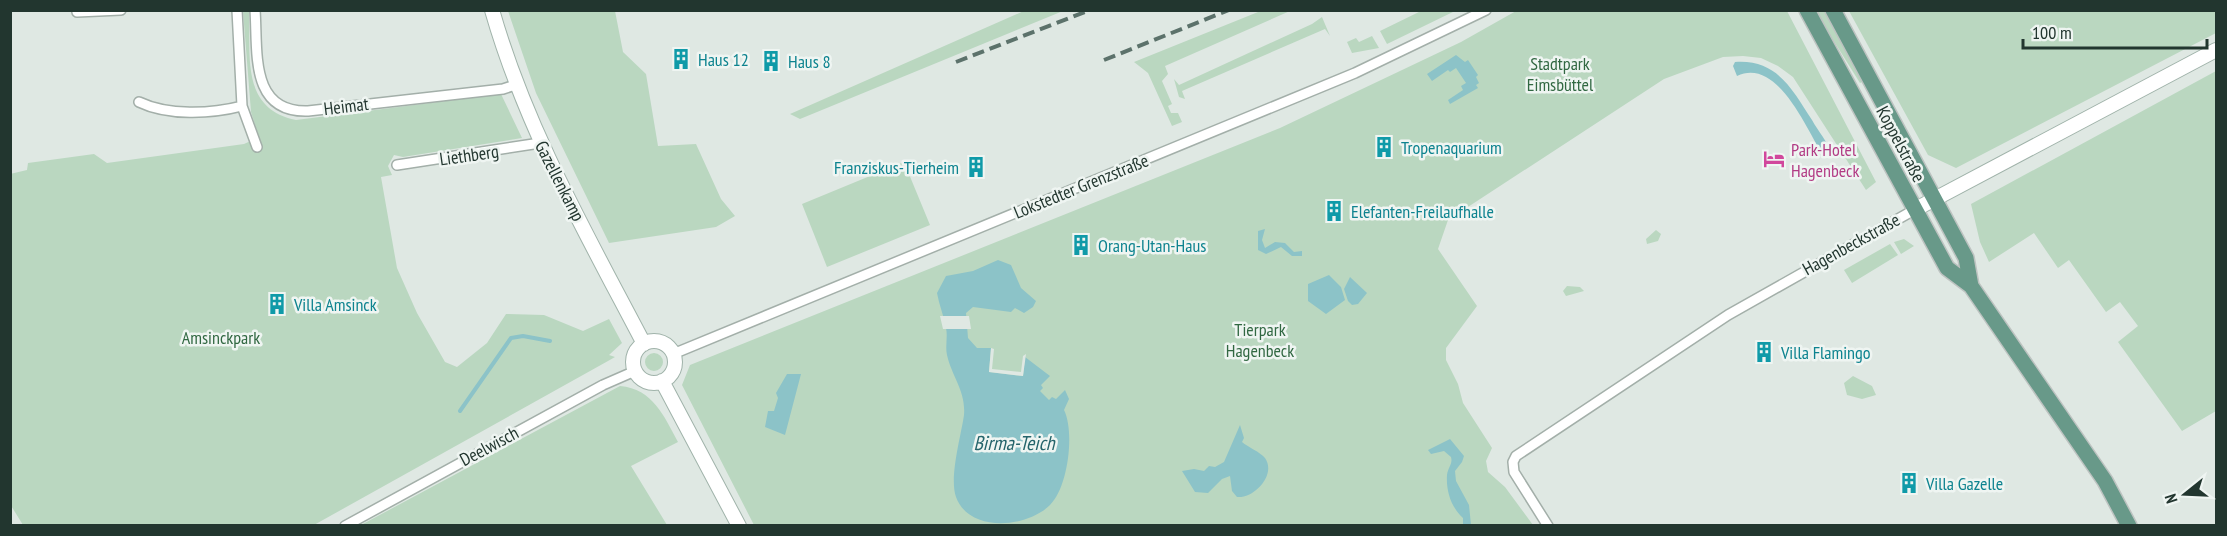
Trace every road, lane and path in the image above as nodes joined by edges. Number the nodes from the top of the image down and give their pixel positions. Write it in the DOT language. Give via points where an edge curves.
graph roads {
  1 [pos="121,10"];
  2 [pos="237,10"];
  3 [pos="255,10"];
  4 [pos="492,10"];
  5 [pos="1486,10"];
  6 [pos="1808,10"];
  7 [pos="1833,10"];
  8 [pos="77,12"];
  9 [pos="2217,50"];
  10 [pos="515,86"];
  11 [pos="139,102"];
  12 [pos="242,106"];
  13 [pos="540,143"];
  14 [pos="257,147"];
  15 [pos="397,165"];
  16 [pos="1935,199"];
  17 [pos="1914,210"];
  18 [pos="1971,286"];
  19 [pos="644,344"];
  20 [pos="673,354"];
  21 [pos="635,371"];
  22 [pos="662,381"];
  23 [pos="345,525"];
  24 [pos="739,525"];
  25 [pos="1548,525"];
  26 [pos="2129,525"];
  1 -- 8 [label="street"];
  2 -- 12 [label="street"];
  3 -- 10 [label="street, Heimat" via="262,85 273,101 288,109 308,111"];
  4 -- 10 [label="street, Gazellenkamp"];
  5 -- 20 [label="street, Lokstedter Grenzstraße" via="1345,78"];
  6 -- 17 [label="main road, Koppelstraße"];
  7 -- 16 [label="main road, Koppelstraße"];
  9 -- 16 [label="street, Hagenbeckstraße"];
  10 -- 13 [label="street, Gazellenkamp"];
  11 -- 12 [label="street" via="158,110 201,111"];
  12 -- 14 [label="street"];
  13 -- 15 [label="street, Liethberg"];
  13 -- 19 [label="street, Gazellenkamp"];
  16 -- 17 [label="street, Hagenbeckstraße"];
  16 -- 18 [label="main road, Koppelstraße" via="1966,258"];
  17 -- 18 [label="main road, Koppelstraße" via="1947,268"];
  17 -- 25 [label="street, Hagenbeckstraße" via="1780,284 1522,452 1513,462 1514,472"];
  18 -- 26 [label="main road, Koppelstraße" via="2105,481"];
  19 -- 20 [label="street" via="660,343"];
  19 -- 21 [label="street" via="634,356"];
  20 -- 22 [label="street" via="673,369"];
  21 -- 22 [label="street" via="646,381"];
  21 -- 23 [label="street, Deelwisch"];
  22 -- 24 [label="street"];
}
